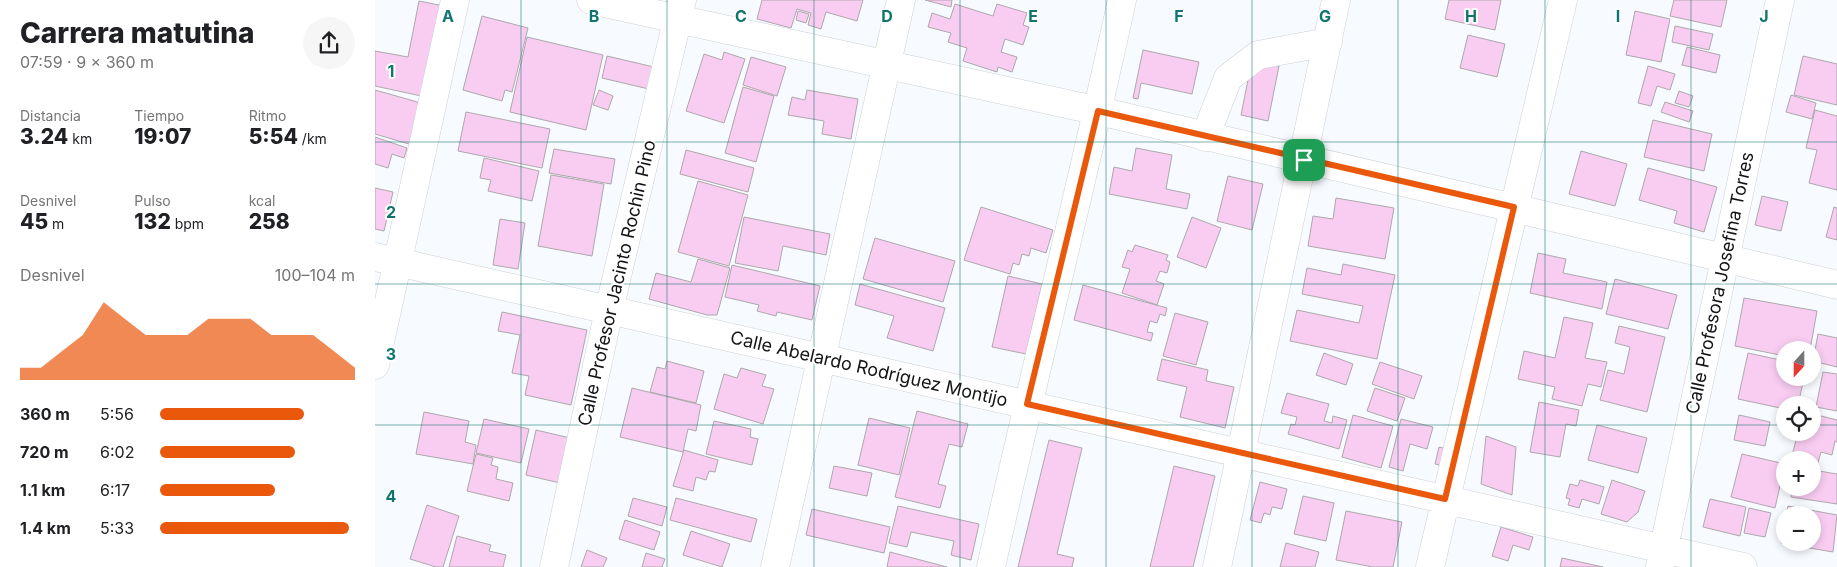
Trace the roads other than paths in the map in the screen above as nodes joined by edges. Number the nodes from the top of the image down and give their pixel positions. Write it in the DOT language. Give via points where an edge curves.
graph roads {
  1 [pos="455,0"];
  2 [pos="591,0"];
  3 [pos="901,0"];
  4 [pos="1122,0"];
  5 [pos="1336,0"];
  6 [pos="1563,0"];
  7 [pos="1780,0"];
  8 [pos="679,10"];
  9 [pos="1328,42"];
  10 [pos="886,65"];
  11 [pos="1098,111"];
  12 [pos="1205,137"];
  13 [pos="1304,160"];
  14 [pos="1514,207"];
  15 [pos="1725,258"];
  16 [pos="386,259"];
  17 [pos="1837,285"];
  18 [pos="609,310"];
  19 [pos="820,358"];
  20 [pos="375,365"];
  21 [pos="1027,404"];
  22 [pos="1242,454"];
  23 [pos="1445,499"];
  24 [pos="1662,558"];
  25 [pos="554,567"];
  26 [pos="775,567"];
  27 [pos="991,567"];
  28 [pos="1217,567"];
  29 [pos="1430,567"];
  30 [pos="1743,567"];
  1 -- 16 [label="street"];
  2 -- 8 [label="street"];
  3 -- 10 [label="street"];
  4 -- 11 [label="street"];
  5 -- 9 [label="street"];
  6 -- 14 [label="street"];
  7 -- 15 [label="street, Calle Profesora Josefina Torres"];
  8 -- 10 [label="street"];
  8 -- 18 [label="street, Calle Profesor Jacinto Rochin Pino"];
  9 -- 12 [label="street" via="1258,55 1228,78"];
  9 -- 13 [label="street"];
  10 -- 11 [label="street"];
  10 -- 19 [label="street"];
  11 -- 12 [label="street"];
  11 -- 21 [label="street"];
  12 -- 13 [label="street"];
  13 -- 14 [label="street"];
  13 -- 22 [label="street"];
  14 -- 15 [label="street"];
  14 -- 23 [label="street"];
  15 -- 17 [label="street"];
  15 -- 24 [label="street, Calle Profesora Josefina Torres"];
  16 -- 18 [label="street, Calle Abelardo Rodríguez Montijo"];
  16 -- 20 [label="street"];
  18 -- 19 [label="street, Calle Abelardo Rodríguez Montijo"];
  18 -- 25 [label="street, Calle Profesor Jacinto Rochin Pino"];
  19 -- 21 [label="street, Calle Abelardo Rodríguez Montijo"];
  19 -- 26 [label="street"];
  21 -- 22 [label="street, Calle Abelardo Rodríguez Montijo"];
  21 -- 27 [label="street"];
  22 -- 23 [label="street, Calle Abelardo Rodríguez Montijo"];
  22 -- 28 [label="street"];
  23 -- 24 [label="street, Calle Abelardo Rodríguez Montijo"];
  23 -- 29 [label="street"];
  24 -- 30 [label="street, Calle Abelardo Rodríguez Montijo"];
}
